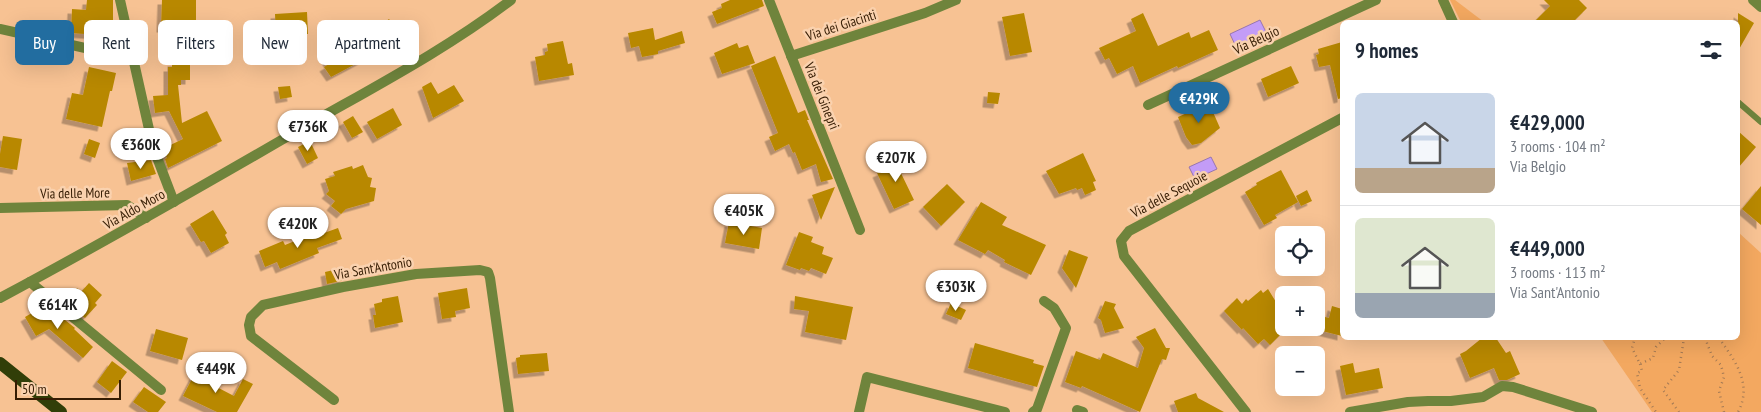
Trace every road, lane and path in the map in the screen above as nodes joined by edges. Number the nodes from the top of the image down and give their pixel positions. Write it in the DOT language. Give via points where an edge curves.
graph roads {
  1 [pos="120,0"];
  2 [pos="511,0"];
  3 [pos="769,0"];
  4 [pos="956,0"];
  5 [pos="1376,0"];
  6 [pos="1444,0"];
  7 [pos="1753,0"];
  8 [pos="1761,7"];
  9 [pos="125,20"];
  10 [pos="1453,20"];
  11 [pos="0,29"];
  12 [pos="84,48"];
  13 [pos="791,56"];
  14 [pos="135,65"];
  15 [pos="1740,104"];
  16 [pos="1148,105"];
  17 [pos="1340,119"];
  18 [pos="1761,122"];
  19 [pos="174,202"];
  20 [pos="0,208"];
  21 [pos="146,218"];
  22 [pos="860,230"];
  23 [pos="30,282"];
  24 [pos="0,298"];
  25 [pos="1044,301"];
  26 [pos="1635,340"];
  27 [pos="1663,340"];
  28 [pos="1684,340"];
  29 [pos="1706,340"];
  30 [pos="1721,340"];
  31 [pos="0,362"];
  32 [pos="1640,364"];
  33 [pos="161,390"];
  34 [pos="334,400"];
  35 [pos="61,412"];
  36 [pos="509,412"];
  37 [pos="859,412"];
  38 [pos="1005,412"];
  39 [pos="1033,412"];
  40 [pos="1246,412"];
  41 [pos="1350,412"];
  42 [pos="1592,412"];
  43 [pos="1656,412"];
  44 [pos="1679,412"];
  45 [pos="1724,412"];
  46 [pos="1738,412"];
  1 -- 9 [label="street"];
  2 -- 19 [label="street, Via Aldo Moro" via="434,52"];
  3 -- 13 [label="street, Via dei Ginepri"];
  4 -- 13 [label="street, Via dei Giacinti"];
  5 -- 16 [label="street, Via Belgio"];
  6 -- 10 [label="street"];
  7 -- 8 [label="street"];
  11 -- 12 [label="street"];
  13 -- 22 [label="street, Via dei Ginepri"];
  14 -- 19 [label="street" via="153,147"];
  15 -- 18 [label="lane"];
  17 -- 40 [label="street, Via delle Sequoie" via="1129,231 1121,241 1124,256"];
  19 -- 21 [label="street, Via Aldo Moro"];
  20 -- 21 [label="street, Via delle More" via="127,205"];
  21 -- 23 [label="street, Via Aldo Moro"];
  23 -- 24 [label="street, Via Aldo Moro"];
  23 -- 33 [label="street"];
  25 -- 39 [label="street" via="1054,308 1066,328 1037,409"];
  26 -- 32 [label="path" via="1632,348"];
  27 -- 32 [label="path" via="1656,346 1653,358"];
  28 -- 44 [label="path" via="1679,370 1663,390"];
  29 -- 45 [label="path" via="1712,356 1721,365 1724,377 1719,391"];
  30 -- 46 [label="path" via="1738,366 1744,383 1742,406"];
  31 -- 35 [label="main road"];
  32 -- 43 [label="path" via="1642,370 1637,373 1640,388"];
  34 -- 36 [label="street, Via Sant'Antonio" via="251,336 251,317 263,305 416,274 480,270 488,272 490,278"];
  37 -- 38 [label="street" via="867,377"];
  41 -- 42 [label="street" via="1408,402 1451,402 1483,397 1502,386"];
}
